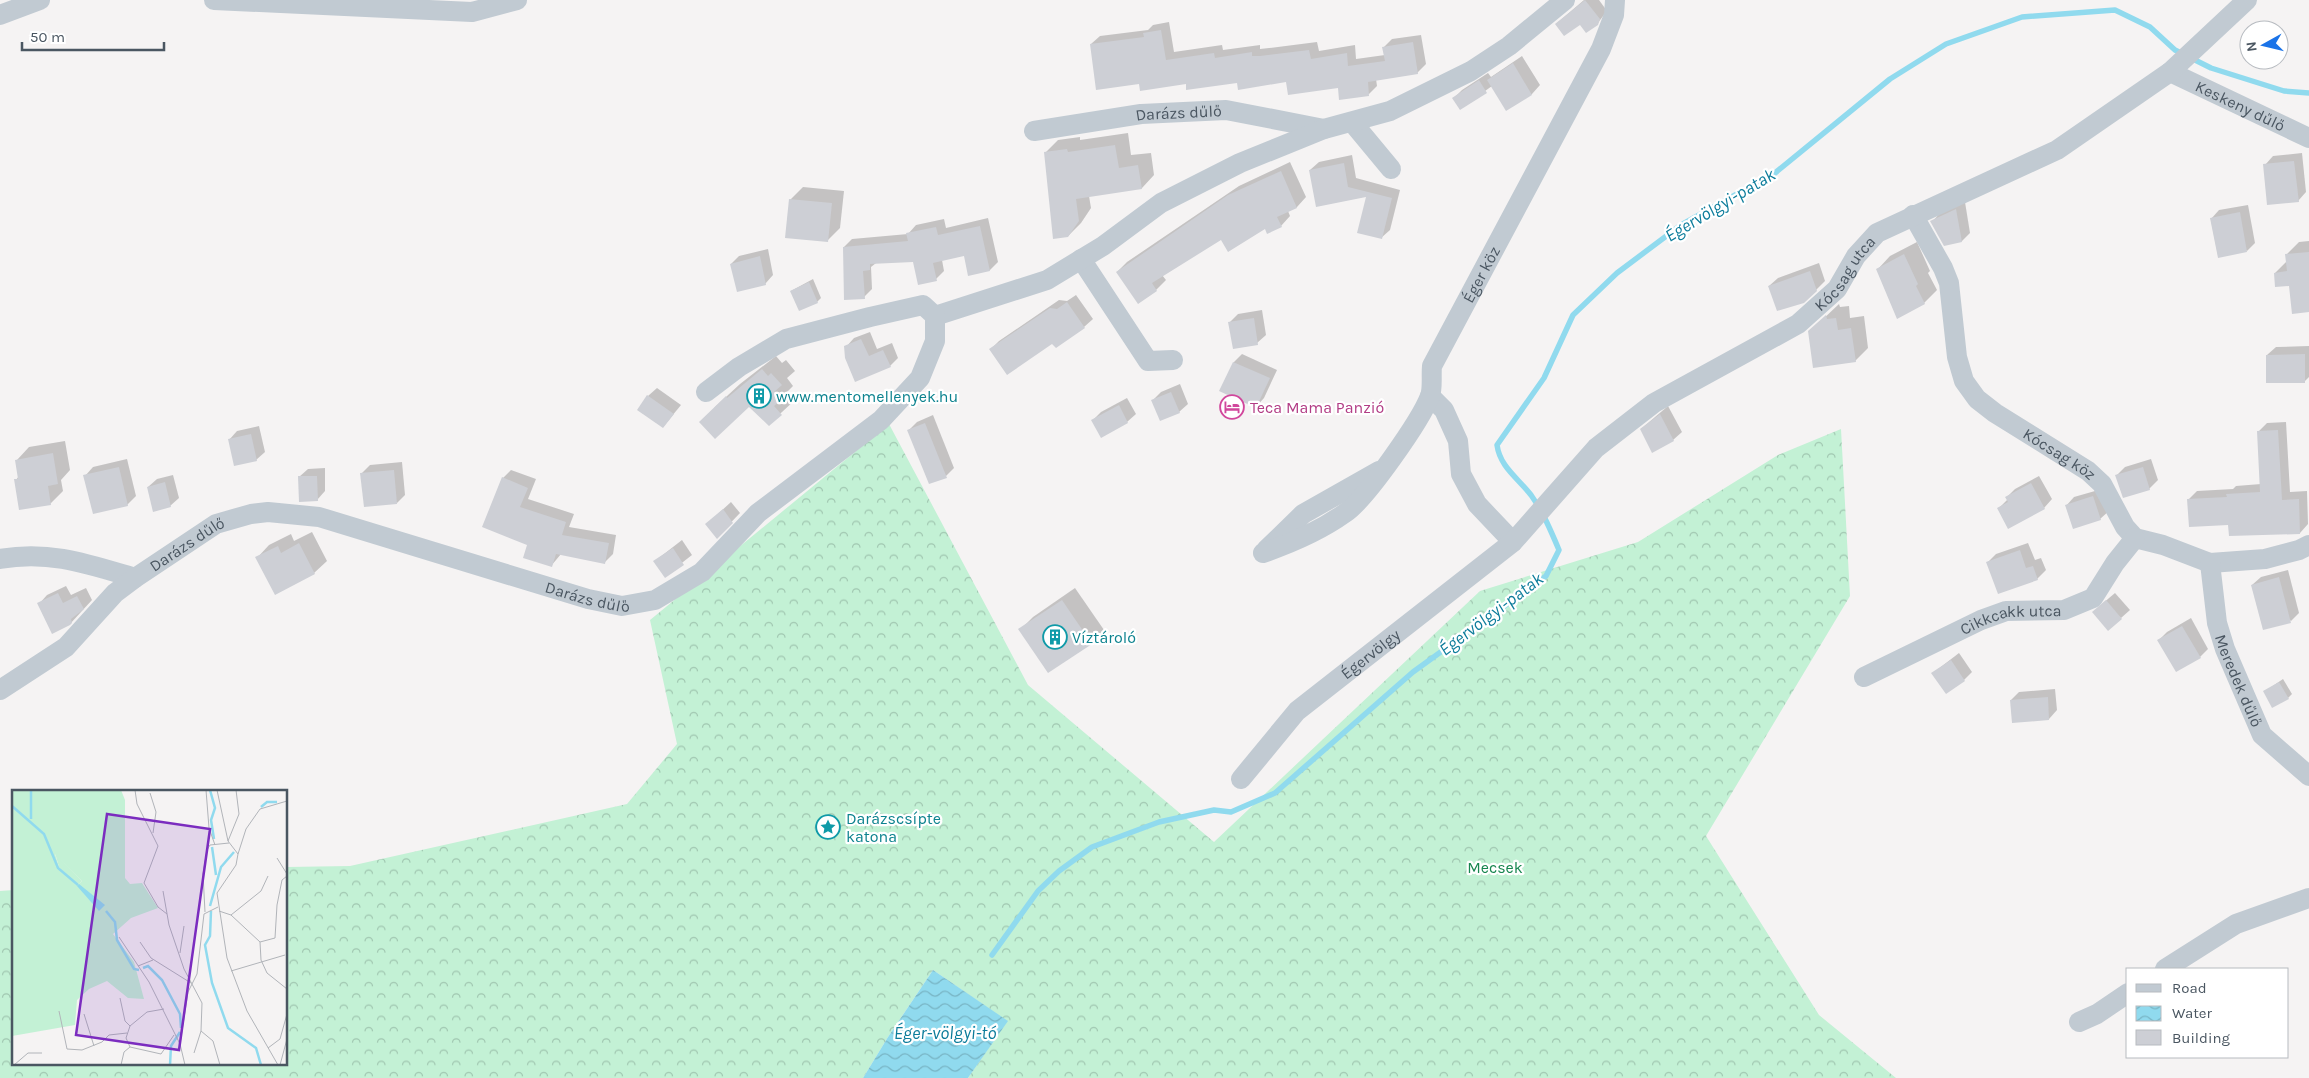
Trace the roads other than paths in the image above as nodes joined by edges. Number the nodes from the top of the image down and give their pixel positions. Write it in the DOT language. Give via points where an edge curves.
graph roads {
  1 [pos="40,0"];
  2 [pos="214,0"];
  3 [pos="517,0"];
  4 [pos="1565,0"];
  5 [pos="1615,0"];
  6 [pos="2248,0"];
  7 [pos="0,15"];
  8 [pos="2175,68"];
  9 [pos="1352,122"];
  10 [pos="1324,129"];
  11 [pos="1034,131"];
  12 [pos="2309,138"];
  13 [pos="1391,169"];
  14 [pos="1913,215"];
  15 [pos="1080,260"];
  16 [pos="935,316"];
  17 [pos="1173,360"];
  18 [pos="706,392"];
  19 [pos="1430,396"];
  20 [pos="1383,469"];
  21 [pos="2135,538"];
  22 [pos="1513,542"];
  23 [pos="2309,545"];
  24 [pos="0,559"];
  25 [pos="2210,564"];
  26 [pos="135,578"];
  27 [pos="1864,677"];
  28 [pos="0,690"];
  29 [pos="2309,776"];
  30 [pos="1241,779"];
  31 [pos="2309,898"];
  32 [pos="2167,968"];
  33 [pos="2126,994"];
  34 [pos="2079,1022"];
  1 -- 7 [label="street"];
  2 -- 3 [label="street" via="472,12"];
  4 -- 9 [label="street, Darázs dűlő" via="1509,46 1471,71 1390,111"];
  5 -- 19 [label="street, Éger köz" via="1614,15 1601,49 1432,366"];
  6 -- 8 [label="street, Kócsag utca"];
  8 -- 12 [label="street, Keskeny dűlő"];
  8 -- 14 [label="street, Kócsag utca" via="2057,150"];
  9 -- 10 [label="street, Darázs dűlő"];
  9 -- 13 [label="street"];
  10 -- 11 [label="street, Darázs dűlő" via="1226,110 1141,114"];
  10 -- 15 [label="street, Darázs dűlő" via="1240,163 1162,203"];
  14 -- 21 [label="street, Kócsag köz" via="1944,268 1949,283 1957,357 1964,380 1977,399 2088,471 2102,484 2125,527"];
  14 -- 22 [label="street, Kócsag utca" via="1877,233 1856,256 1837,289 1798,324 1654,403 1596,448"];
  15 -- 16 [label="street, Darázs dűlő" via="1047,280"];
  15 -- 17 [label="street" via="1148,361"];
  16 -- 18 [label="street" via="923,305 786,339 739,367"];
  16 -- 26 [label="street, Darázs dűlő" via="935,342 920,378 881,420 758,513 702,572 655,600 622,606 588,599 361,529 319,517 287,513 251,514 216,524"];
  19 -- 20 [label="street"];
  19 -- 22 [label="street" via="1444,410 1458,441 1461,474 1477,504"];
  20 -- 20 [label="street" via="1303,514 1263,553 1300,540 1346,513 1365,496"];
  21 -- 25 [label="street"];
  21 -- 27 [label="street, Cikkcakk utca" via="2093,598 2064,610 2006,611"];
  22 -- 30 [label="street, Égervölgy" via="1297,711"];
  23 -- 25 [label="street" via="2265,559"];
  24 -- 26 [label="street, Darázs dűlő" via="22,555 64,558"];
  25 -- 29 [label="street, Meredek dűlő" via="2217,623 2262,735"];
  26 -- 28 [label="street, Darázs dűlő" via="115,593 66,647"];
  31 -- 32 [label="street" via="2236,924"];
  33 -- 34 [label="street"];
}
